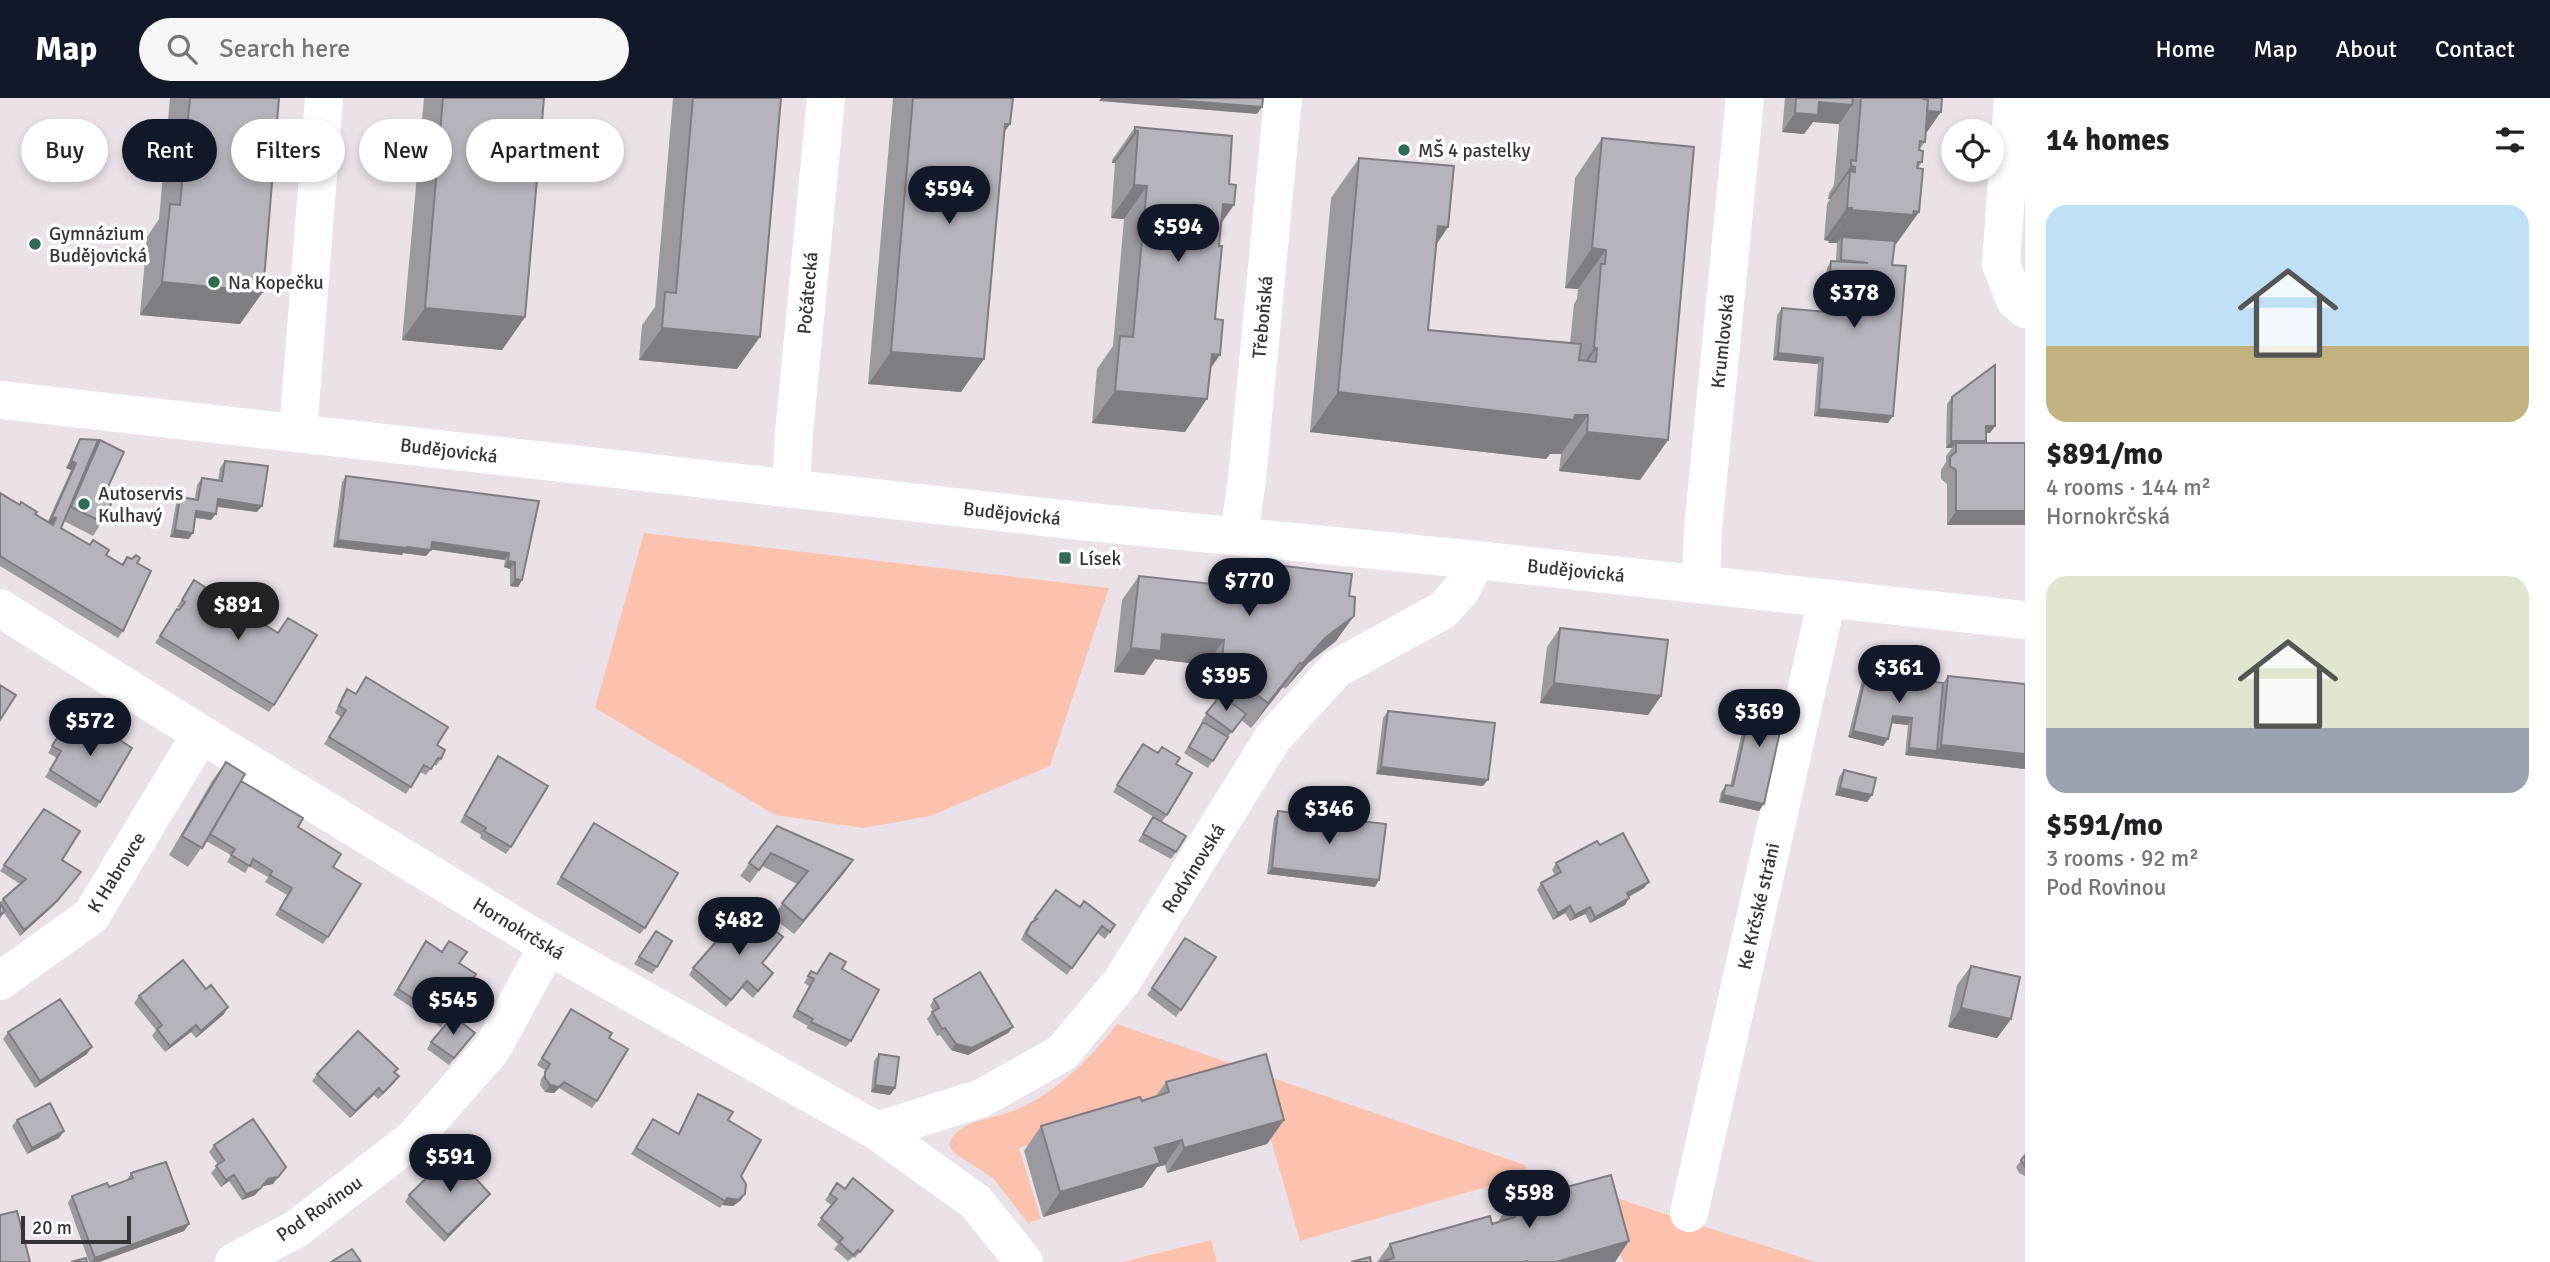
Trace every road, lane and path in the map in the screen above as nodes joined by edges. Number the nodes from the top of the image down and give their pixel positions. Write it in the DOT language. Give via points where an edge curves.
graph roads {
  1 [pos="324,98"];
  2 [pos="825,98"];
  3 [pos="1283,98"];
  4 [pos="1745,98"];
  5 [pos="2013,98"];
  6 [pos="2025,309"];
  7 [pos="0,400"];
  8 [pos="298,432"];
  9 [pos="791,489"];
  10 [pos="1239,536"];
  11 [pos="1476,559"];
  12 [pos="1701,583"];
  13 [pos="1827,599"];
  14 [pos="0,608"];
  15 [pos="2025,620"];
  16 [pos="201,734"];
  17 [pos="548,946"];
  18 [pos="0,981"];
  19 [pos="877,1131"];
  20 [pos="1689,1213"];
  21 [pos="234,1262"];
  22 [pos="1024,1262"];
  1 -- 8 [label="street"];
  2 -- 9 [label="street, Počátecká"];
  3 -- 10 [label="street, Třeboňská"];
  4 -- 12 [label="street, Krumlovská"];
  5 -- 6 [label="street" via="2001,264 2015,300"];
  7 -- 8 [label="street, Budějovická"];
  8 -- 9 [label="street, Budějovická"];
  9 -- 10 [label="street, Budějovická"];
  10 -- 11 [label="street, Budějovická"];
  11 -- 12 [label="street, Budějovická"];
  11 -- 19 [label="street, Rodvinovská" via="1461,590 1443,610 1336,669 1273,738 1122,981 1062,1053 982,1098"];
  12 -- 13 [label="street, Budějovická"];
  13 -- 15 [label="street, Budějovická"];
  13 -- 20 [label="street, Ke Krčské stráni"];
  14 -- 16 [label="street, Hornokrčská"];
  16 -- 17 [label="street, Hornokrčská"];
  16 -- 18 [label="street, K Habrovce" via="91,916"];
  17 -- 19 [label="street, Hornokrčská"];
  17 -- 21 [label="street, Pod Rovinou" via="492,1049 413,1139 296,1229"];
  19 -- 22 [label="street, Hornokrčská" via="976,1202"];
}
